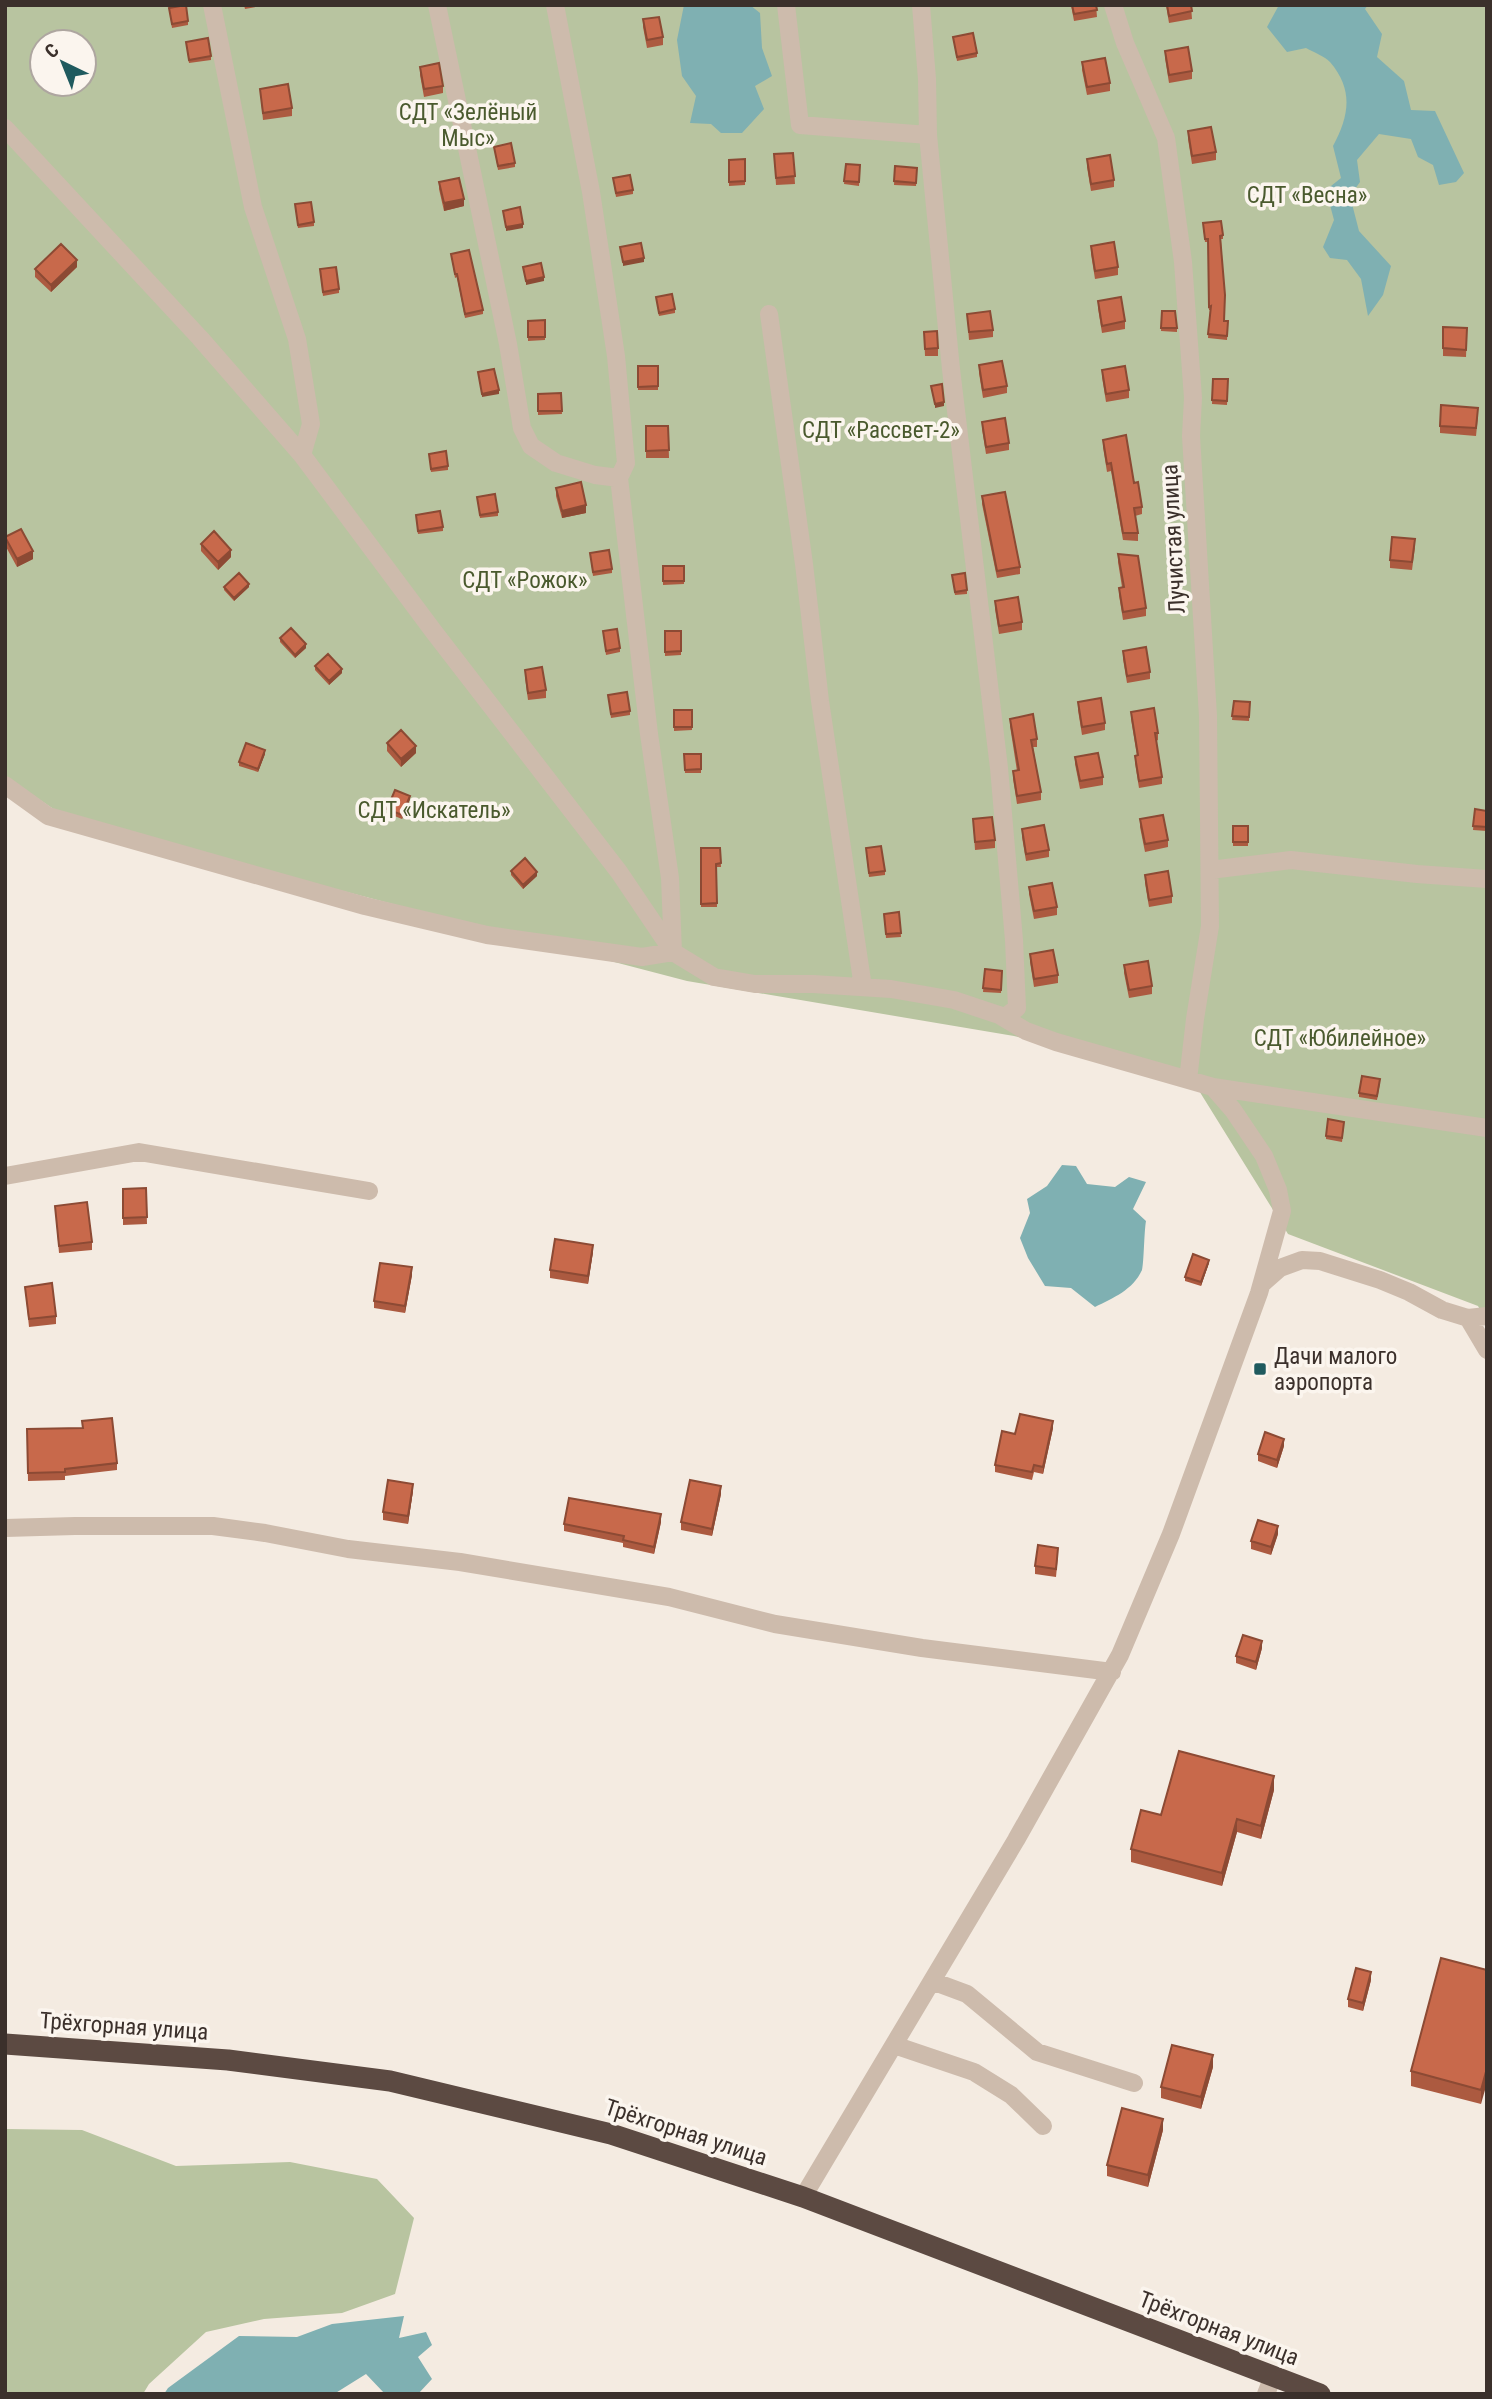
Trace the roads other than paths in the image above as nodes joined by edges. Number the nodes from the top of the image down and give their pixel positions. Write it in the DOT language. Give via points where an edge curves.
graph roads {
  1 [pos="212,5"];
  2 [pos="437,5"];
  3 [pos="555,5"];
  4 [pos="786,5"];
  5 [pos="921,5"];
  6 [pos="1112,5"];
  7 [pos="5,128"];
  8 [pos="928,135"];
  9 [pos="769,314"];
  10 [pos="302,456"];
  11 [pos="619,478"];
  12 [pos="5,785"];
  13 [pos="1210,870"];
  14 [pos="1487,879"];
  15 [pos="673,953"];
  16 [pos="863,987"];
  17 [pos="1004,1018"];
  18 [pos="1188,1080"];
  19 [pos="1213,1087"];
  20 [pos="1487,1128"];
  21 [pos="5,1176"];
  22 [pos="369,1191"];
  23 [pos="1263,1283"];
  24 [pos="1487,1315"];
  25 [pos="1468,1318"];
  26 [pos="1487,1350"];
  27 [pos="5,1528"];
  28 [pos="1112,1672"];
  29 [pos="932,1981"];
  30 [pos="5,2044"];
  31 [pos="894,2045"];
  32 [pos="1134,2083"];
  33 [pos="1043,2126"];
  34 [pos="803,2197"];
  35 [pos="1270,2385"];
  36 [pos="1320,2394"];
  1 -- 10 [label="street" via="253,207 297,339 311,424"];
  2 -- 11 [label="street" via="522,428 531,446 556,463"];
  3 -- 11 [label="street" via="617,356 626,463"];
  4 -- 8 [label="street" via="800,125"];
  5 -- 8 [label="street"];
  6 -- 13 [label="street, Лучистая улица" via="1167,138 1183,262 1208,716"];
  7 -- 10 [label="street" via="200,338"];
  8 -- 17 [label="street" via="1011,900 1017,1007"];
  9 -- 16 [label="street"];
  10 -- 15 [label="street" via="611,861"];
  11 -- 15 [label="street" via="670,878"];
  12 -- 15 [label="street" via="48,816 365,906 500,937 642,957"];
  13 -- 14 [label="street" via="1291,860"];
  13 -- 18 [label="street, Лучистая улица" via="1210,926"];
  15 -- 16 [label="street" via="714,977 755,984"];
  16 -- 17 [label="street" via="954,1000"];
  17 -- 18 [label="street" via="1056,1042"];
  18 -- 19 [label="street"];
  19 -- 20 [label="street"];
  19 -- 23 [label="street" via="1264,1156 1278,1190 1282,1212"];
  21 -- 22 [label="street" via="139,1152"];
  23 -- 25 [label="street" via="1280,1268 1302,1260 1320,1261 1380,1280"];
  23 -- 28 [label="street" via="1176,1522"];
  24 -- 25 [label="street"];
  25 -- 26 [label="street"];
  27 -- 28 [label="street" via="213,1526 265,1532 348,1549 460,1562 669,1597 775,1624"];
  28 -- 29 [label="street"];
  29 -- 31 [label="street"];
  29 -- 32 [label="street" via="968,1994 1037,2052"];
  30 -- 34 [label="highway, Трёхгорная улица" via="228,2060 390,2081 611,2134"];
  31 -- 33 [label="street" via="974,2072 1011,2095"];
  31 -- 34 [label="street"];
  34 -- 35 [label="highway, Трёхгорная улица"];
  35 -- 36 [label="highway, Трёхгорная улица"];
}
